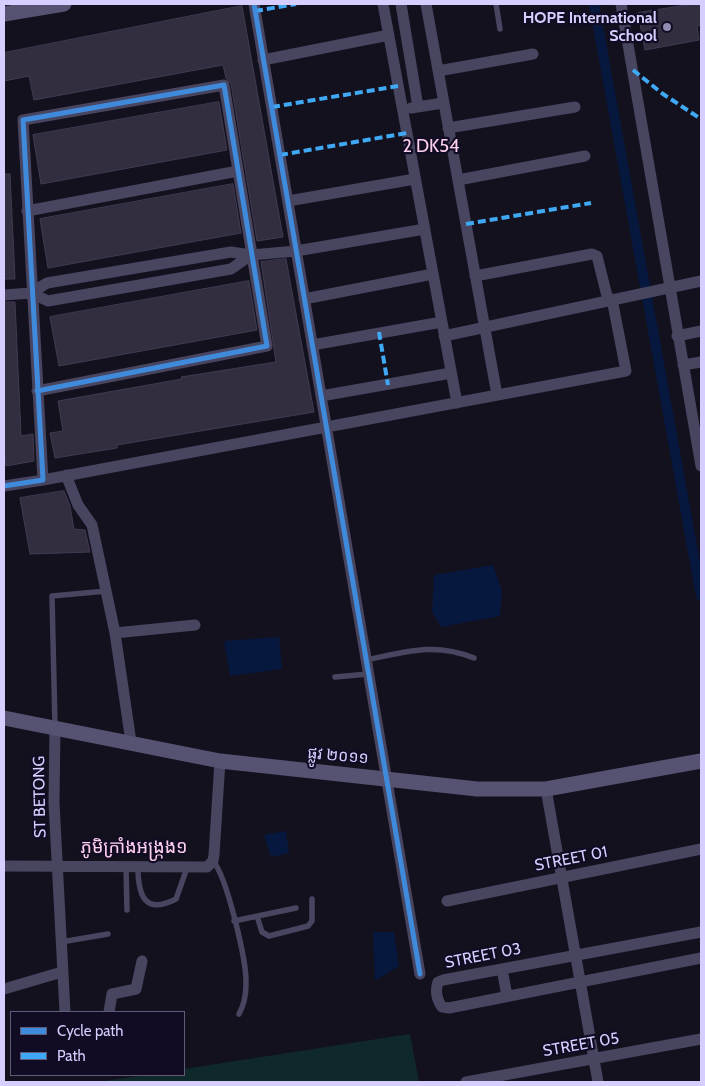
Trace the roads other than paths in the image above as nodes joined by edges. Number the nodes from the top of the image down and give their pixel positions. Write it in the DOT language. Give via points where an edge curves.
graph roads {
  1 [pos="64,4"];
  2 [pos="254,4"];
  3 [pos="383,4"];
  4 [pos="402,4"];
  5 [pos="426,4"];
  6 [pos="496,4"];
  7 [pos="621,4"];
  8 [pos="4,14"];
  9 [pos="500,29"];
  10 [pos="388,35"];
  11 [pos="533,54"];
  12 [pos="263,60"];
  13 [pos="438,71"];
  14 [pos="444,103"];
  15 [pos="418,107"];
  16 [pos="575,107"];
  17 [pos="402,110"];
  18 [pos="448,128"];
  19 [pos="584,156"];
  20 [pos="238,171"];
  21 [pos="415,179"];
  22 [pos="458,180"];
  23 [pos="288,201"];
  24 [pos="27,211"];
  25 [pos="424,229"];
  26 [pos="296,250"];
  27 [pos="251,255"];
  28 [pos="433,274"];
  29 [pos="475,276"];
  30 [pos="701,281"];
  31 [pos="664,288"];
  32 [pos="31,293"];
  33 [pos="4,294"];
  34 [pos="304,299"];
  35 [pos="610,300"];
  36 [pos="442,322"];
  37 [pos="484,327"];
  38 [pos="701,331"];
  39 [pos="444,336"];
  40 [pos="677,336"];
  41 [pos="312,345"];
  42 [pos="701,362"];
  43 [pos="683,365"];
  44 [pos="451,373"];
  45 [pos="37,391"];
  46 [pos="497,395"];
  47 [pos="321,396"];
  48 [pos="457,403"];
  49 [pos="326,427"];
  50 [pos="701,466"];
  51 [pos="66,475"];
  52 [pos="43,480"];
  53 [pos="4,486"];
  54 [pos="107,591"];
  55 [pos="196,625"];
  56 [pos="115,633"];
  57 [pos="474,658"];
  58 [pos="366,660"];
  59 [pos="368,674"];
  60 [pos="335,677"];
  61 [pos="4,718"];
  62 [pos="55,728"];
  63 [pos="131,742"];
  64 [pos="220,760"];
  65 [pos="701,761"];
  66 [pos="386,778"];
  67 [pos="546,789"];
  68 [pos="701,849"];
  69 [pos="213,861"];
  70 [pos="4,866"];
  71 [pos="58,866"];
  72 [pos="132,867"];
  73 [pos="187,868"];
  74 [pos="561,877"];
  75 [pos="312,899"];
  76 [pos="447,901"];
  77 [pos="296,908"];
  78 [pos="127,910"];
  79 [pos="257,916"];
  80 [pos="234,921"];
  81 [pos="701,932"];
  82 [pos="108,934"];
  83 [pos="61,942"];
  84 [pos="575,955"];
  85 [pos="701,958"];
  86 [pos="142,961"];
  87 [pos="502,969"];
  88 [pos="62,972"];
  89 [pos="420,974"];
  90 [pos="580,982"];
  91 [pos="4,989"];
  92 [pos="507,996"];
  93 [pos="65,1011"];
  94 [pos="109,1011"];
  95 [pos="239,1014"];
  96 [pos="701,1039"];
  97 [pos="593,1059"];
  98 [pos="466,1082"];
  99 [pos="598,1082"];
  1 -- 8 [label="main road"];
  2 -- 12 [label="street"];
  3 -- 10 [label="street"];
  4 -- 15 [label="street"];
  5 -- 13 [label="street"];
  6 -- 9 [label="lane"];
  7 -- 31 [label="street"];
  10 -- 12 [label="street"];
  10 -- 17 [label="street"];
  11 -- 13 [label="street"];
  12 -- 23 [label="street"];
  13 -- 14 [label="street"];
  14 -- 15 [label="street"];
  14 -- 18 [label="street"];
  15 -- 17 [label="street"];
  16 -- 18 [label="street"];
  17 -- 21 [label="street"];
  18 -- 22 [label="street"];
  19 -- 22 [label="street"];
  20 -- 24 [label="street"];
  20 -- 24 [label="street" via="224,85 23,120"];
  20 -- 27 [label="street"];
  21 -- 23 [label="street"];
  21 -- 25 [label="street"];
  22 -- 29 [label="street"];
  23 -- 26 [label="street"];
  24 -- 32 [label="street"];
  25 -- 26 [label="street"];
  25 -- 28 [label="street"];
  26 -- 27 [label="street"];
  26 -- 34 [label="street"];
  27 -- 32 [label="street" via="231,252 47,283"];
  27 -- 32 [label="street" via="231,269 58,300 48,301"];
  27 -- 45 [label="street" via="267,346"];
  28 -- 34 [label="street"];
  28 -- 36 [label="street"];
  29 -- 35 [label="street" via="592,254 597,256"];
  29 -- 37 [label="street"];
  30 -- 31 [label="street"];
  31 -- 35 [label="street"];
  31 -- 40 [label="street"];
  32 -- 33 [label="street"];
  32 -- 45 [label="street"];
  34 -- 41 [label="street"];
  35 -- 37 [label="street"];
  35 -- 46 [label="street" via="626,371"];
  36 -- 39 [label="street"];
  36 -- 41 [label="street"];
  37 -- 39 [label="street"];
  37 -- 46 [label="street"];
  38 -- 40 [label="street"];
  39 -- 44 [label="street"];
  40 -- 43 [label="street"];
  41 -- 47 [label="street"];
  42 -- 43 [label="street"];
  43 -- 50 [label="street"];
  44 -- 47 [label="street"];
  44 -- 48 [label="street"];
  45 -- 52 [label="street"];
  46 -- 48 [label="street"];
  47 -- 49 [label="street"];
  48 -- 49 [label="street"];
  49 -- 51 [label="street"];
  49 -- 58 [label="street"];
  51 -- 52 [label="street"];
  51 -- 54 [label="street" via="78,505 92,525"];
  52 -- 53 [label="street"];
  54 -- 56 [label="street"];
  54 -- 62 [label="lane" via="52,596"];
  55 -- 56 [label="street"];
  56 -- 63 [label="street"];
  57 -- 58 [label="lane" via="441,648"];
  58 -- 59 [label="street"];
  59 -- 60 [label="lane"];
  59 -- 66 [label="street"];
  61 -- 62 [label="main road, ផ្លូវ ២០១១"];
  62 -- 63 [label="main road, ផ្លូវ ២០១១"];
  62 -- 71 [label="street, ST BETONG" via="54,803"];
  63 -- 64 [label="main road, ផ្លូវ ២០១១"];
  64 -- 66 [label="main road, ផ្លូវ ២០១១"];
  64 -- 69 [label="street"];
  65 -- 67 [label="main road, ផ្លូវ ២០១១"];
  66 -- 67 [label="main road, ផ្លូវ ២០១១" via="477,789"];
  66 -- 89 [label="street"];
  67 -- 74 [label="street"];
  68 -- 74 [label="street, STREET 01"];
  69 -- 73 [label="street" via="207,867"];
  69 -- 80 [label="lane" via="224,881"];
  70 -- 71 [label="street"];
  71 -- 72 [label="street"];
  71 -- 83 [label="street, ST BETONG"];
  72 -- 73 [label="street"];
  72 -- 73 [label="lane" via="143,899 154,906 176,899"];
  72 -- 78 [label="lane"];
  74 -- 76 [label="street, STREET 01"];
  74 -- 84 [label="street"];
  75 -- 79 [label="lane" via="312,921 308,926 269,936 262,932"];
  77 -- 79 [label="lane"];
  79 -- 80 [label="lane"];
  80 -- 95 [label="lane" via="246,984"];
  81 -- 84 [label="street, STREET 03"];
  82 -- 83 [label="lane"];
  83 -- 88 [label="street, ST BETONG"];
  84 -- 87 [label="street, STREET 03"];
  84 -- 90 [label="street"];
  85 -- 90 [label="street, STREET 03"];
  86 -- 94 [label="street" via="136,989 112,994"];
  87 -- 92 [label="street"];
  87 -- 92 [label="street, STREET 03" via="444,980 438,982 436,988 442,1007"];
  88 -- 91 [label="street"];
  88 -- 93 [label="street, ST BETONG"];
  90 -- 92 [label="street, STREET 03"];
  90 -- 97 [label="street"];
  96 -- 97 [label="street, STREET 05"];
  97 -- 98 [label="street, STREET 05"];
  97 -- 99 [label="street"];
}
